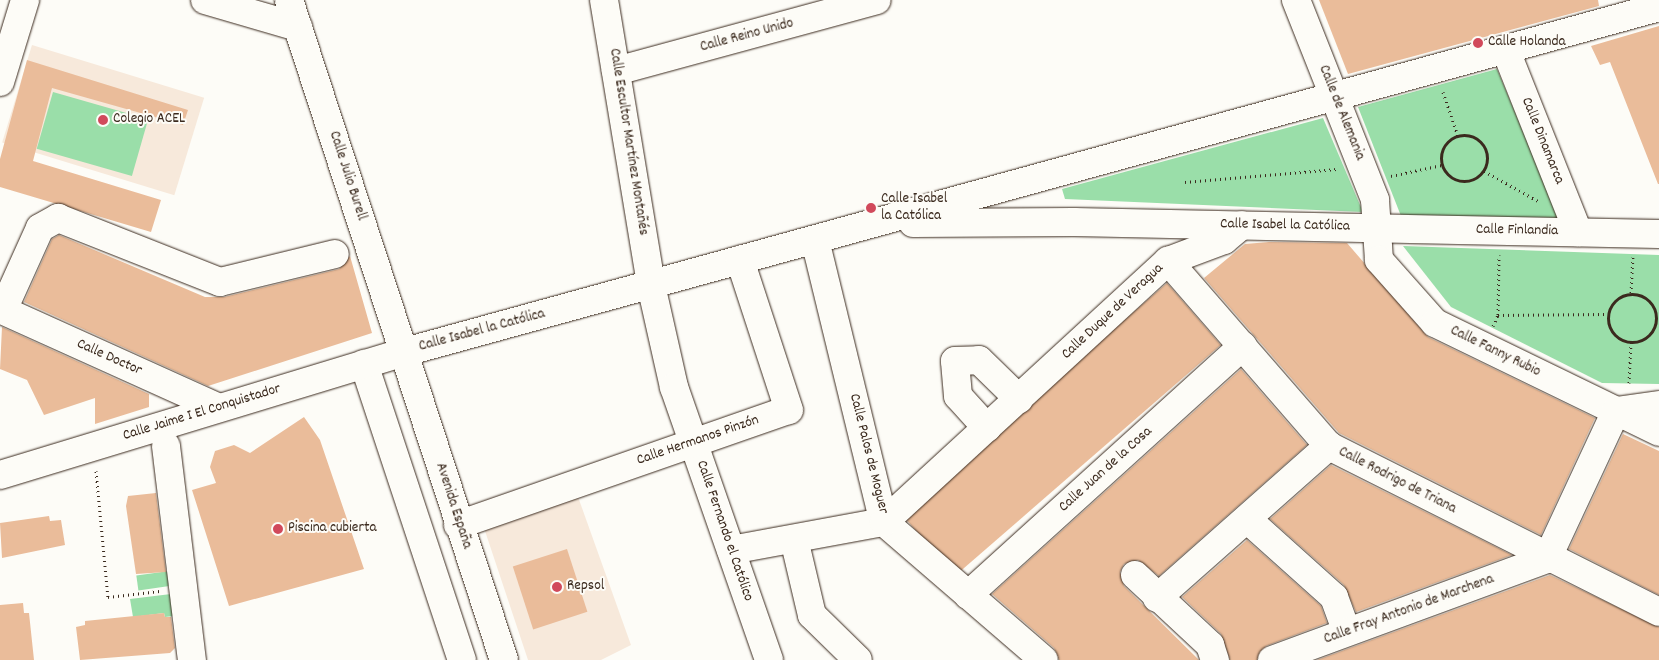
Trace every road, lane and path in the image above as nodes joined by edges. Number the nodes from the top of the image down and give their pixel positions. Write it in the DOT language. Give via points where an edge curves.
graph roads {
  1 [pos="24,0"];
  2 [pos="205,0"];
  3 [pos="289,0"];
  4 [pos="604,0"];
  5 [pos="878,0"];
  6 [pos="1296,0"];
  7 [pos="1659,7"];
  8 [pos="298,27"];
  9 [pos="1506,51"];
  10 [pos="616,71"];
  11 [pos="0,82"];
  12 [pos="1441,84"];
  13 [pos="1334,99"];
  14 [pos="1458,136"];
  15 [pos="1442,164"];
  16 [pos="1344,168"];
  17 [pos="1484,171"];
  18 [pos="1386,177"];
  19 [pos="1032,181"];
  20 [pos="1184,182"];
  21 [pos="1549,208"];
  22 [pos="1074,222"];
  23 [pos="878,223"];
  24 [pos="1242,225"];
  25 [pos="1376,228"];
  26 [pos="1578,232"];
  27 [pos="1659,234"];
  28 [pos="814,240"];
  29 [pos="1499,249"];
  30 [pos="335,254"];
  31 [pos="1633,254"];
  32 [pos="740,260"];
  33 [pos="1168,261"];
  34 [pos="651,285"];
  35 [pos="1630,293"];
  36 [pos="1,309"];
  37 [pos="1498,314"];
  38 [pos="1607,314"];
  39 [pos="1492,328"];
  40 [pos="1630,342"];
  41 [pos="1243,346"];
  42 [pos="405,352"];
  43 [pos="364,364"];
  44 [pos="1629,383"];
  45 [pos="1018,399"];
  46 [pos="1659,405"];
  47 [pos="218,407"];
  48 [pos="1616,411"];
  49 [pos="988,428"];
  50 [pos="1659,432"];
  51 [pos="693,443"];
  52 [pos="166,446"];
  53 [pos="1329,446"];
  54 [pos="96,468"];
  55 [pos="0,475"];
  56 [pos="1247,519"];
  57 [pos="884,522"];
  58 [pos="458,525"];
  59 [pos="794,539"];
  60 [pos="731,550"];
  61 [pos="1547,559"];
  62 [pos="1135,575"];
  63 [pos="182,588"];
  64 [pos="968,594"];
  65 [pos="1157,598"];
  66 [pos="1659,612"];
  67 [pos="1347,632"];
  68 [pos="192,660"];
  69 [pos="462,660"];
  70 [pos="504,660"];
  71 [pos="769,660"];
  72 [pos="858,660"];
  73 [pos="1044,660"];
  74 [pos="1215,660"];
  75 [pos="1272,660"];
  1 -- 11 [label="street"];
  2 -- 8 [label="street"];
  3 -- 8 [label="street, Calle Julio Burell"];
  4 -- 10 [label="street, Calle Escultor Martínez Montañés"];
  5 -- 10 [label="street, Calle Reino Unido"];
  6 -- 13 [label="street, Calle de Alemania"];
  7 -- 9 [label="street"];
  8 -- 42 [label="street, Calle Julio Burell"];
  9 -- 13 [label="street"];
  9 -- 26 [label="street, Calle Dinamarca"];
  10 -- 34 [label="street, Calle Escultor Martínez Montañés"];
  12 -- 14 [label="path"];
  13 -- 19 [label="street, Calle Isabel la Católica"];
  13 -- 25 [label="street, Calle de Alemania" via="1375,200"];
  14 -- 15 [label="path" via="1446,144"];
  14 -- 17 [label="path" via="1473,136 1485,147"];
  15 -- 17 [label="path" via="1450,176 1464,181"];
  15 -- 18 [label="path"];
  16 -- 20 [label="path"];
  17 -- 21 [label="path"];
  19 -- 22 [label="street, Calle Isabel la Católica" via="1039,204"];
  19 -- 23 [label="street, Calle Isabel la Católica"];
  22 -- 23 [label="street, Calle Isabel la Católica"];
  22 -- 24 [label="street, Calle Isabel la Católica"];
  23 -- 28 [label="street, Calle Isabel la Católica"];
  24 -- 25 [label="street, Calle Isabel la Católica"];
  24 -- 33 [label="street, Calle Duque de Veragua" via="1224,240"];
  25 -- 26 [label="street, Calle Finlandia"];
  25 -- 48 [label="street, Calle Fanny Rubio" via="1379,260 1436,322"];
  26 -- 27 [label="street, Calle Finlandia"];
  28 -- 32 [label="street, Calle Isabel la Católica"];
  28 -- 57 [label="street, Calle Palos de Moguer"];
  29 -- 37 [label="path"];
  30 -- 36 [label="street" via="220,282 58,218 40,228"];
  31 -- 35 [label="path"];
  32 -- 34 [label="street, Calle Isabel la Católica"];
  32 -- 51 [label="street, Calle Hermanos Pinzón" via="789,410"];
  33 -- 41 [label="street, Calle Rodrigo de Triana"];
  33 -- 45 [label="street, Calle Duque de Veragua"];
  34 -- 42 [label="street, Calle Isabel la Católica"];
  34 -- 51 [label="street, Calle Fernando el Católico" via="674,387"];
  35 -- 38 [label="path" via="1615,300"];
  35 -- 40 [label="path" via="1646,297 1656,318 1646,338"];
  36 -- 47 [label="street, Calle Doctor"];
  37 -- 38 [label="path"];
  37 -- 39 [label="path"];
  38 -- 40 [label="path" via="1610,330"];
  40 -- 44 [label="path"];
  41 -- 53 [label="street, Calle Rodrigo de Triana"];
  41 -- 64 [label="street, Calle Juan de la Cosa"];
  42 -- 43 [label="street, Calle Jaime I El Conquistador"];
  42 -- 58 [label="street, Avenida España"];
  43 -- 47 [label="street, Calle Jaime I El Conquistador"];
  43 -- 69 [label="street"];
  45 -- 49 [label="street, Calle Duque de Veragua"];
  45 -- 49 [label="street" via="978,360 955,361 958,396"];
  46 -- 48 [label="street"];
  47 -- 55 [label="street, Calle Jaime I El Conquistador"];
  48 -- 50 [label="street, Calle Fanny Rubio"];
  48 -- 61 [label="street"];
  49 -- 57 [label="street, Calle Duque de Veragua"];
  51 -- 58 [label="street, Calle Hermanos Pinzón"];
  51 -- 60 [label="street, Calle Fernando el Católico"];
  52 -- 63 [label="street"];
  53 -- 56 [label="street"];
  53 -- 61 [label="street, Calle Rodrigo de Triana"];
  54 -- 63 [label="path" via="108,597"];
  56 -- 65 [label="street"];
  56 -- 67 [label="street" via="1334,597"];
  57 -- 59 [label="street"];
  57 -- 64 [label="street, Calle Palos de Moguer"];
  58 -- 70 [label="street, Avenida España"];
  59 -- 60 [label="street"];
  59 -- 72 [label="street" via="812,615"];
  60 -- 71 [label="street, Calle Fernando el Católico"];
  61 -- 66 [label="street, Calle Rodrigo de Triana"];
  61 -- 67 [label="street, Calle Fray Antonio de Marchena"];
  62 -- 65 [label="street"];
  63 -- 68 [label="street"];
  64 -- 73 [label="street, Calle Palos de Moguer"];
  65 -- 74 [label="street" via="1210,646"];
  67 -- 75 [label="street, Calle Fray Antonio de Marchena"];
}
